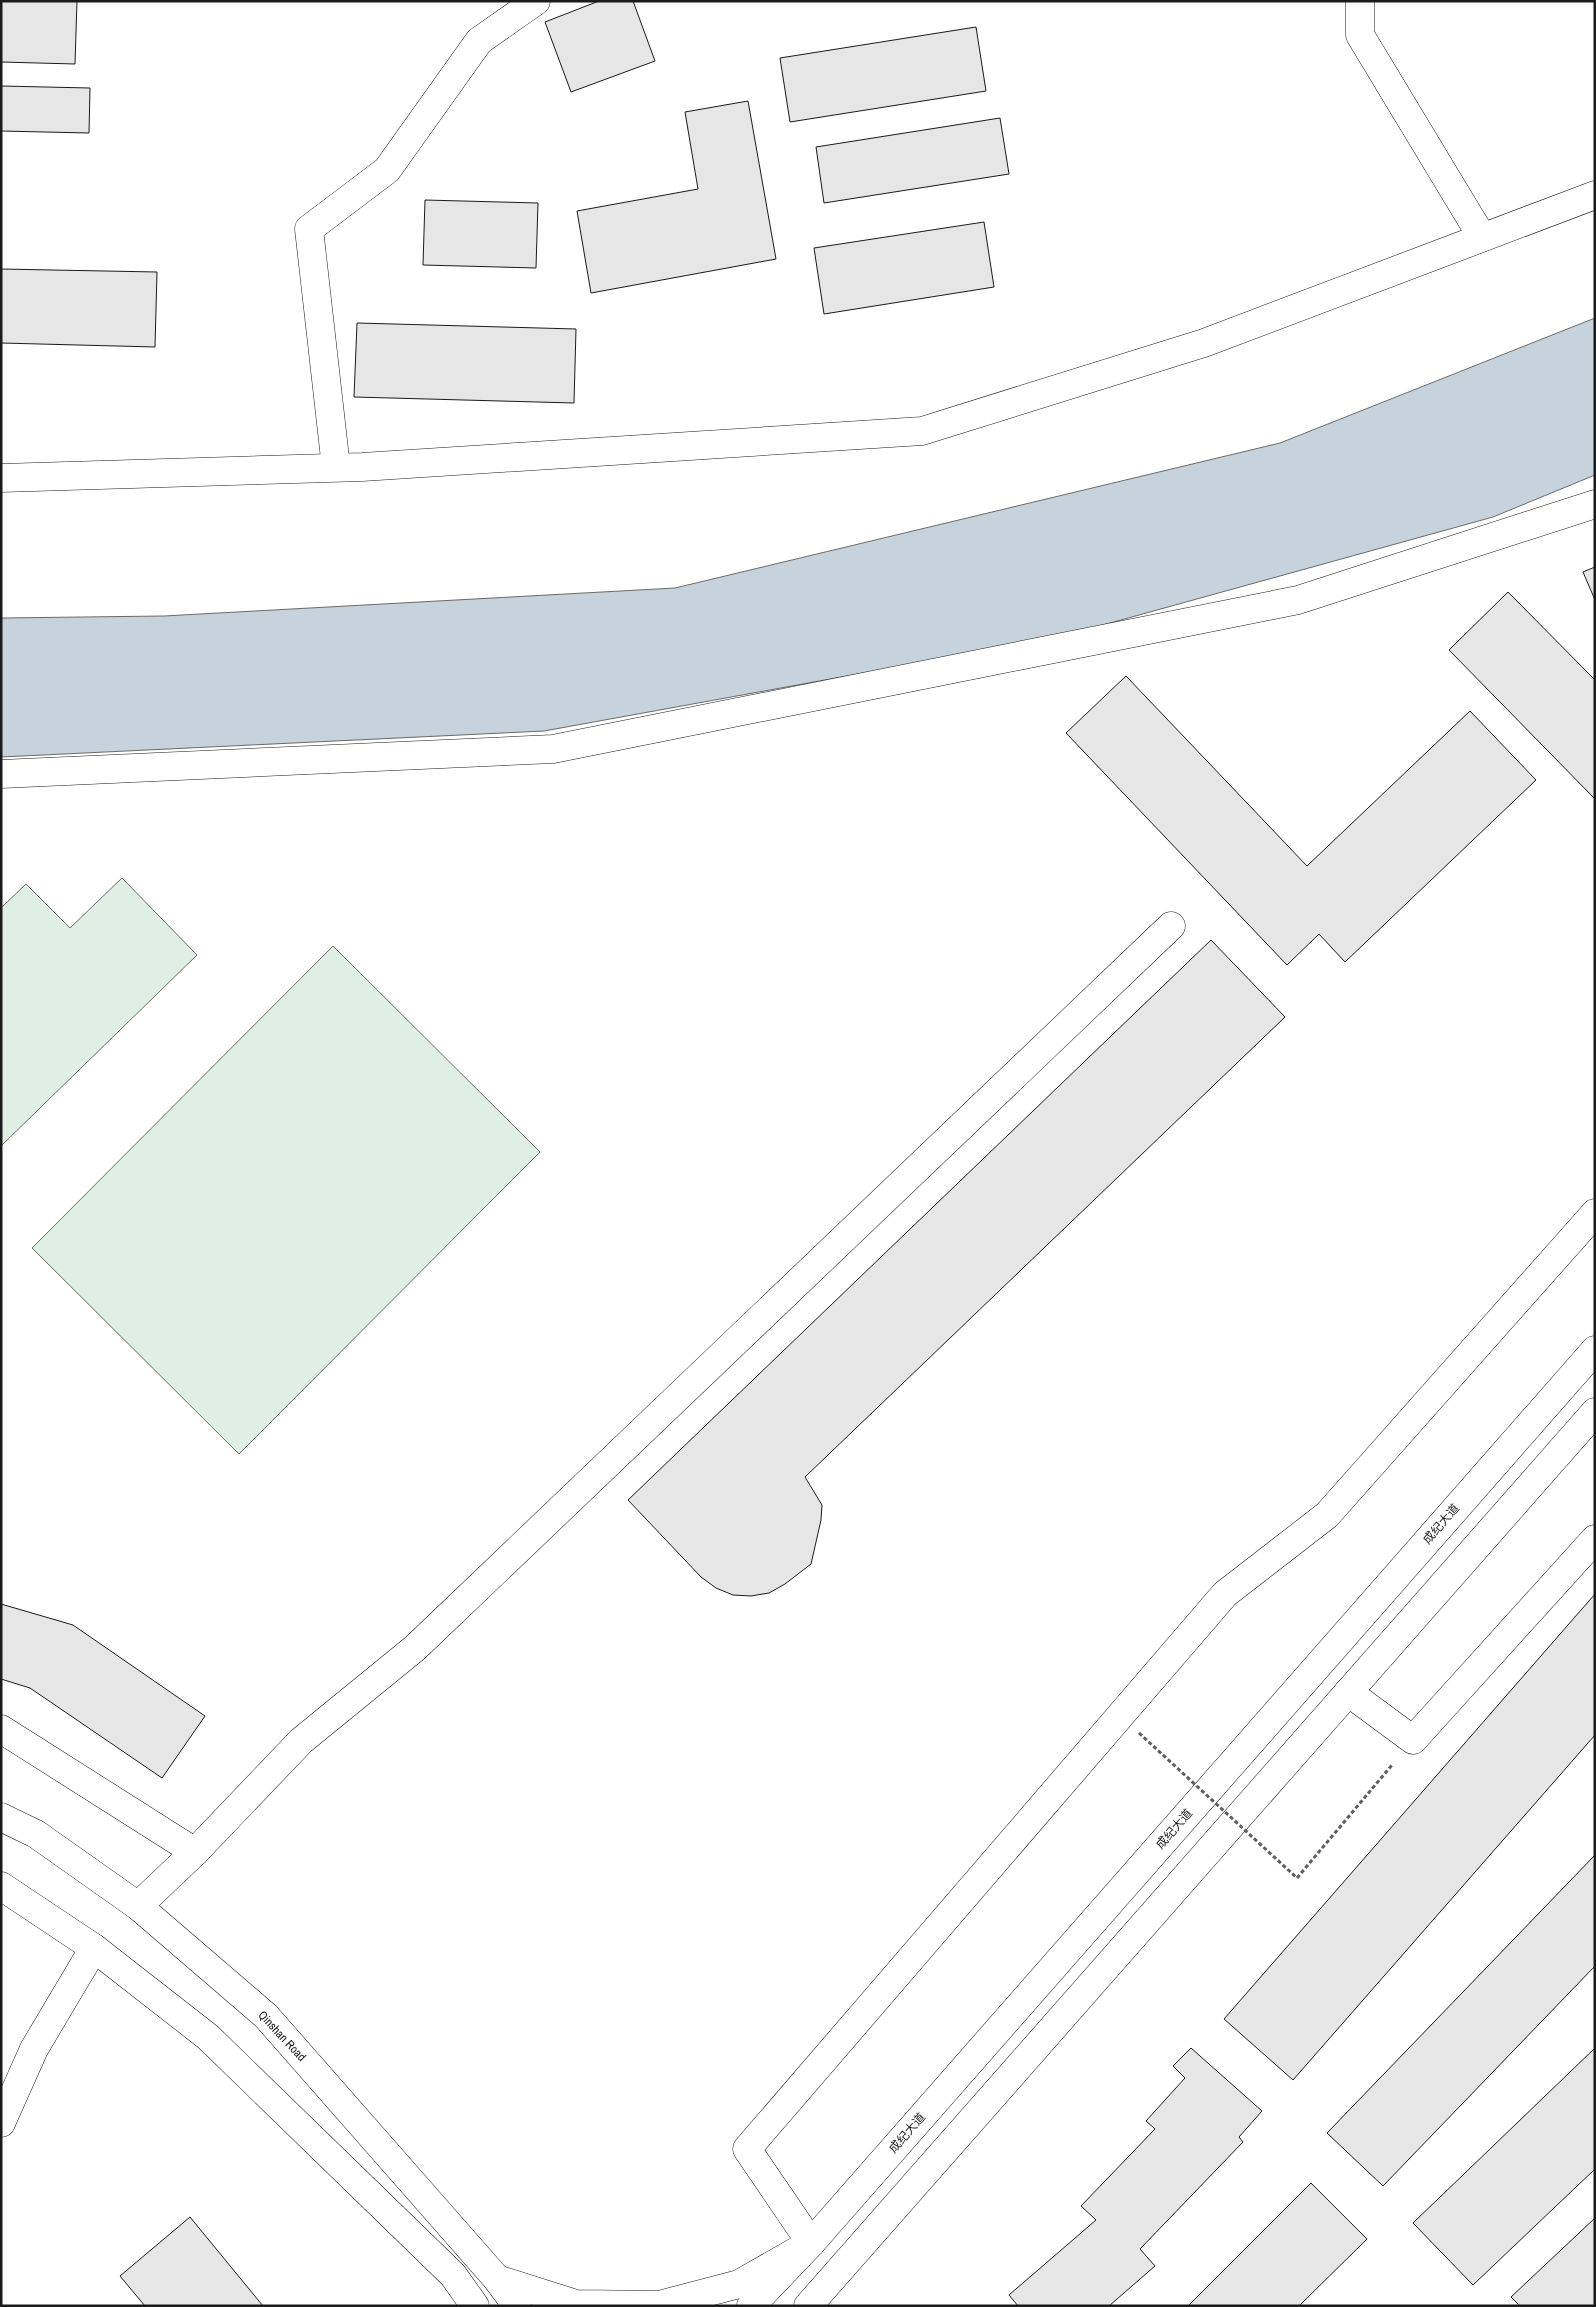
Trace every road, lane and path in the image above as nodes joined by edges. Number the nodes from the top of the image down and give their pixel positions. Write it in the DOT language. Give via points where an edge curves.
graph roads {
  1 [pos="536,1"];
  2 [pos="1360,1"];
  3 [pos="1595,195"];
  4 [pos="1482,237"];
  5 [pos="336,467"];
  6 [pos="1,478"];
  7 [pos="1595,504"];
  8 [pos="1,774"];
  9 [pos="1171,926"];
  10 [pos="1595,1213"];
  11 [pos="1595,1350"];
  12 [pos="1595,1412"];
  13 [pos="1595,1539"];
  14 [pos="1348,1692"];
  15 [pos="1,1729"];
  16 [pos="1139,1733"];
  17 [pos="1413,1740"];
  18 [pos="1,1817"];
  19 [pos="194,1852"];
  20 [pos="1,1886"];
  21 [pos="138,1906"];
  22 [pos="94,1948"];
  23 [pos="1,2123"];
  24 [pos="811,2243"];
  25 [pos="453,2275"];
  26 [pos="497,2279"];
  27 [pos="462,2306"];
  28 [pos="475,2306"];
  29 [pos="517,2306"];
  30 [pos="751,2306"];
  31 [pos="808,2306"];
  1 -- 5 [label="main road" via="479,41 387,170 310,229"];
  2 -- 4 [label="main road" via="1360,35"];
  3 -- 4 [label="main road"];
  4 -- 5 [label="main road" via="1204,343 922,431"];
  5 -- 6 [label="main road"];
  7 -- 8 [label="main road" via="1298,600 553,749"];
  9 -- 19 [label="main road" via="416,1648 301,1741"];
  10 -- 24 [label="main road" via="1327,1515 1225,1594 746,2149"];
  11 -- 24 [label="main road, 成纪大道"];
  12 -- 14 [label="main road"];
  13 -- 17 [label="main road"];
  14 -- 17 [label="main road"];
  14 -- 31 [label="main road"];
  15 -- 19 [label="main road"];
  16 -- 17 [label="path, bridge" via="1297,1878"];
  18 -- 21 [label="main road, Qinshan Road" via="36,1834"];
  19 -- 21 [label="main road"];
  20 -- 22 [label="main road"];
  21 -- 26 [label="main road, Qinshan Road" via="266,2016"];
  22 -- 23 [label="main road" via="34,2049"];
  22 -- 25 [label="main road" via="208,2037"];
  24 -- 26 [label="main road" via="739,2284 658,2305 576,2304"];
  24 -- 30 [label="main road, 成纪大道"];
  25 -- 27 [label="main road"];
  25 -- 28 [label="main road"];
  26 -- 29 [label="main road, Qinshan Road"];
}
